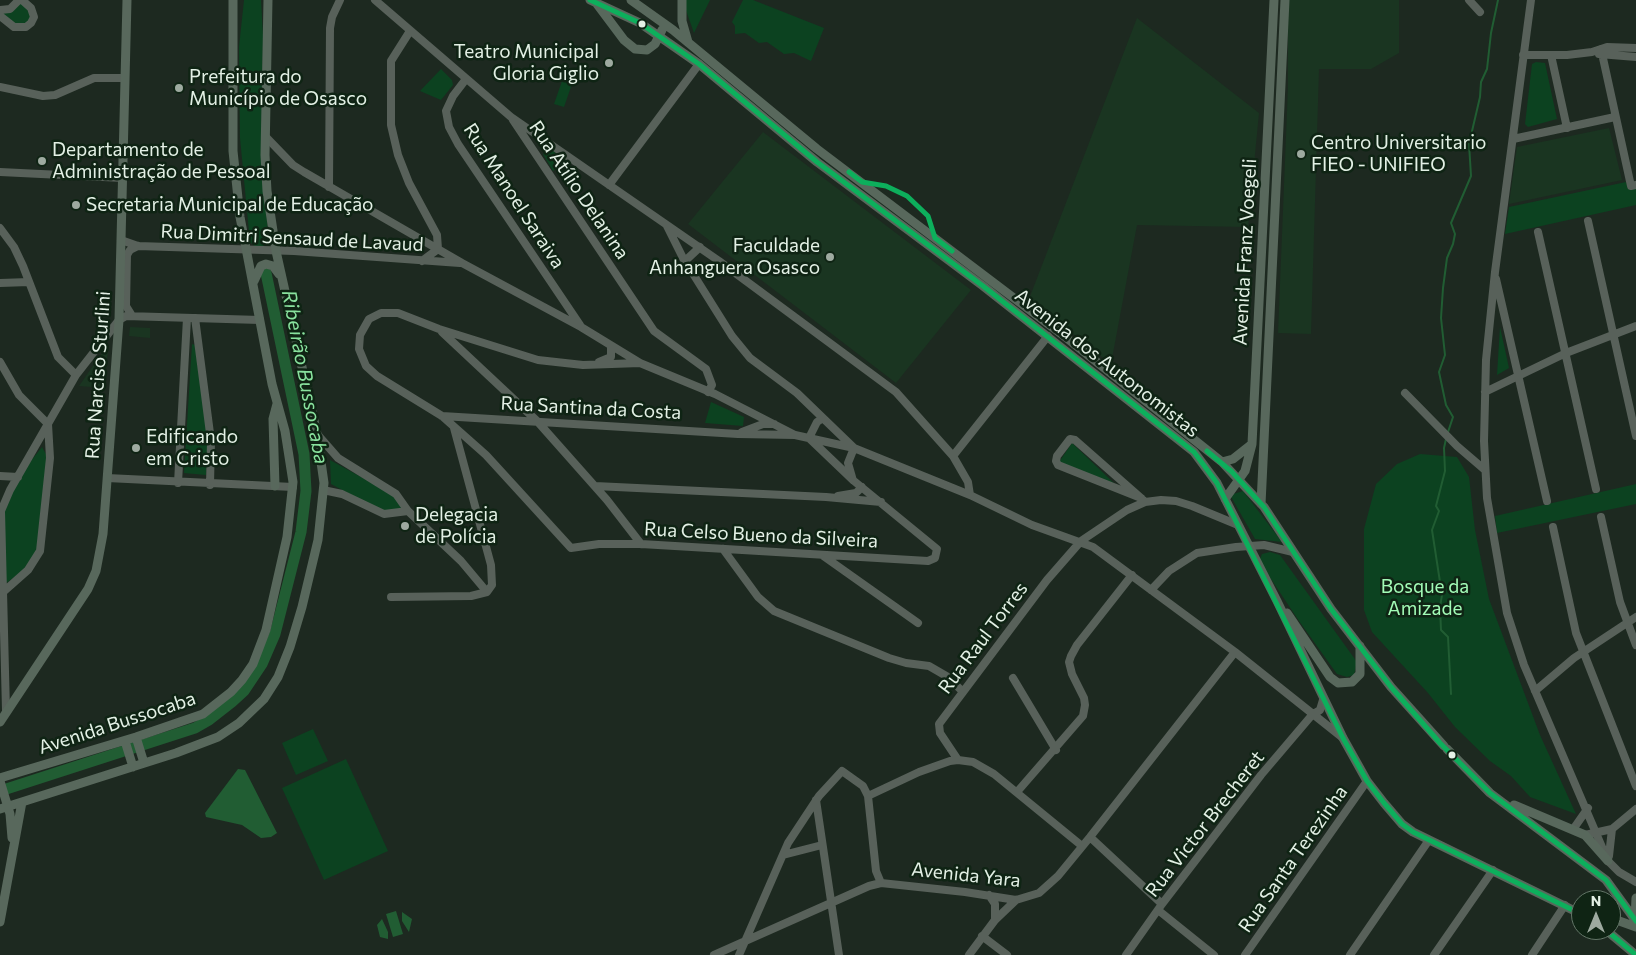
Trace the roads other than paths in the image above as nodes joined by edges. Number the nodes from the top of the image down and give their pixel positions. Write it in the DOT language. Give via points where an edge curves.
graph roads {
  1 [pos="20,0"];
  2 [pos="127,0"];
  3 [pos="233,0"];
  4 [pos="268,0"];
  5 [pos="340,0"];
  6 [pos="375,0"];
  7 [pos="631,0"];
  8 [pos="682,0"];
  9 [pos="1274,0"];
  10 [pos="1285,0"];
  11 [pos="1469,0"];
  12 [pos="1531,0"];
  13 [pos="592,1"];
  14 [pos="0,10"];
  15 [pos="1480,12"];
  16 [pos="0,16"];
  17 [pos="665,24"];
  18 [pos="410,31"];
  19 [pos="659,35"];
  20 [pos="688,43"];
  21 [pos="1636,48"];
  22 [pos="1598,52"];
  23 [pos="1524,55"];
  24 [pos="1551,55"];
  25 [pos="1636,57"];
  26 [pos="699,64"];
  27 [pos="125,78"];
  28 [pos="466,79"];
  29 [pos="0,87"];
  30 [pos="511,117"];
  31 [pos="1615,117"];
  32 [pos="1567,128"];
  33 [pos="266,137"];
  34 [pos="540,137"];
  35 [pos="1513,140"];
  36 [pos="531,148"];
  37 [pos="0,172"];
  38 [pos="122,178"];
  39 [pos="609,185"];
  40 [pos="1634,185"];
  41 [pos="329,187"];
  42 [pos="1588,221"];
  43 [pos="666,224"];
  44 [pos="0,228"];
  45 [pos="1538,232"];
  46 [pos="121,240"];
  47 [pos="138,246"];
  48 [pos="700,248"];
  49 [pos="438,249"];
  50 [pos="245,250"];
  51 [pos="276,251"];
  52 [pos="684,260"];
  53 [pos="422,261"];
  54 [pos="462,263"];
  55 [pos="1495,272"];
  56 [pos="282,278"];
  57 [pos="29,282"];
  58 [pos="0,283"];
  59 [pos="254,283"];
  60 [pos="131,314"];
  61 [pos="191,318"];
  62 [pos="119,320"];
  63 [pos="260,320"];
  64 [pos="1636,326"];
  65 [pos="581,327"];
  66 [pos="439,329"];
  67 [pos="1612,334"];
  68 [pos="1048,336"];
  69 [pos="186,342"];
  70 [pos="198,342"];
  71 [pos="611,347"];
  72 [pos="1566,353"];
  73 [pos="0,362"];
  74 [pos="640,363"];
  75 [pos="583,365"];
  76 [pos="1518,375"];
  77 [pos="76,376"];
  78 [pos="708,392"];
  79 [pos="1405,392"];
  80 [pos="1485,392"];
  81 [pos="1254,399"];
  82 [pos="1267,399"];
  83 [pos="277,404"];
  84 [pos="748,411"];
  85 [pos="442,416"];
  86 [pos="823,418"];
  87 [pos="537,422"];
  88 [pos="48,424"];
  89 [pos="777,425"];
  90 [pos="454,427"];
  91 [pos="750,429"];
  92 [pos="317,434"];
  93 [pos="738,434"];
  94 [pos="795,435"];
  95 [pos="1636,436"];
  96 [pos="809,438"];
  97 [pos="1252,444"];
  98 [pos="854,448"];
  99 [pos="953,456"];
  100 [pos="1222,462"];
  101 [pos="834,463"];
  102 [pos="848,463"];
  103 [pos="1485,470"];
  104 [pos="0,476"];
  105 [pos="18,477"];
  106 [pos="107,478"];
  107 [pos="854,481"];
  108 [pos="1240,481"];
  109 [pos="178,483"];
  110 [pos="210,485"];
  111 [pos="275,486"];
  112 [pos="595,486"];
  113 [pos="293,487"];
  114 [pos="862,487"];
  115 [pos="1596,489"];
  116 [pos="323,490"];
  117 [pos="970,495"];
  118 [pos="826,497"];
  119 [pos="1225,499"];
  120 [pos="1143,500"];
  121 [pos="1547,501"];
  122 [pos="881,502"];
  123 [pos="1261,504"];
  124 [pos="0,509"];
  125 [pos="408,511"];
  126 [pos="1600,517"];
  127 [pos="1238,526"];
  128 [pos="1553,527"];
  129 [pos="1081,541"];
  130 [pos="641,544"];
  131 [pos="1249,546"];
  132 [pos="723,549"];
  133 [pos="1293,552"];
  134 [pos="822,555"];
  135 [pos="1132,575"];
  136 [pos="1151,590"];
  137 [pos="487,592"];
  138 [pos="2,593"];
  139 [pos="391,597"];
  140 [pos="1277,601"];
  141 [pos="1636,618"];
  142 [pos="918,623"];
  143 [pos="1627,623"];
  144 [pos="1636,645"];
  145 [pos="1360,646"];
  146 [pos="1235,652"];
  147 [pos="1584,652"];
  148 [pos="1013,678"];
  149 [pos="1535,691"];
  150 [pos="964,692"];
  151 [pos="1324,700"];
  152 [pos="6,711"];
  153 [pos="1312,715"];
  154 [pos="0,722"];
  155 [pos="1343,738"];
  156 [pos="137,739"];
  157 [pos="125,742"];
  158 [pos="1056,750"];
  159 [pos="958,760"];
  160 [pos="144,761"];
  161 [pos="132,764"];
  162 [pos="0,780"];
  163 [pos="1367,781"];
  164 [pos="1636,786"];
  165 [pos="1017,792"];
  166 [pos="868,796"];
  167 [pos="816,800"];
  168 [pos="1502,801"];
  169 [pos="22,802"];
  170 [pos="4,808"];
  171 [pos="1588,808"];
  172 [pos="1636,809"];
  173 [pos="1574,828"];
  174 [pos="1612,829"];
  175 [pos="1597,831"];
  176 [pos="1585,835"];
  177 [pos="1090,837"];
  178 [pos="1429,840"];
  179 [pos="822,845"];
  180 [pos="1082,846"];
  181 [pos="12,848"];
  182 [pos="783,855"];
  183 [pos="1608,861"];
  184 [pos="1493,870"];
  185 [pos="876,872"];
  186 [pos="1636,882"];
  187 [pos="881,883"];
  188 [pos="869,886"];
  189 [pos="989,895"];
  190 [pos="1636,898"];
  191 [pos="1016,900"];
  192 [pos="830,903"];
  193 [pos="1565,905"];
  194 [pos="1571,906"];
  195 [pos="1160,907"];
  196 [pos="1571,908"];
  197 [pos="995,920"];
  198 [pos="1621,920"];
  199 [pos="0,922"];
  200 [pos="1636,923"];
  201 [pos="982,936"];
  202 [pos="1620,940"];
  203 [pos="744,942"];
  204 [pos="714,955"];
  205 [pos="739,955"];
  206 [pos="839,955"];
  207 [pos="968,955"];
  208 [pos="1007,955"];
  209 [pos="1126,955"];
  210 [pos="1214,955"];
  211 [pos="1245,955"];
  212 [pos="1350,955"];
  213 [pos="1434,955"];
  214 [pos="1532,955"];
  215 [pos="1636,955"];
  1 -- 14 [label="street" via="10,9"];
  1 -- 16 [label="street" via="32,8 34,16 26,27 20,29"];
  2 -- 27 [label="main road, Rua Narciso Sturlini"];
  3 -- 50 [label="main road, Avenida Bussocaba" via="234,151"];
  4 -- 33 [label="main road"];
  5 -- 41 [label="street" via="330,28"];
  6 -- 18 [label="street"];
  7 -- 17 [label="main road, Avenida dos Autonomistas"];
  8 -- 20 [label="main road" via="682,21"];
  9 -- 81 [label="main road, Avenida Franz Voegeli"];
  10 -- 82 [label="main road, Avenida Franz Voegeli"];
  11 -- 15 [label="street"];
  12 -- 23 [label="street"];
  13 -- 19 [label="main road, Avenida dos Autonomistas" via="640,22"];
  13 -- 19 [label="main road" via="624,40 636,49 647,50"];
  17 -- 19 [label="main road"];
  17 -- 20 [label="main road, Avenida dos Autonomistas"];
  18 -- 28 [label="street"];
  18 -- 49 [label="street" via="391,61 391,125 409,183 438,235"];
  19 -- 26 [label="main road, Avenida dos Autonomistas"];
  20 -- 100 [label="main road, Avenida dos Autonomistas" via="817,149 1068,339"];
  21 -- 22 [label="street"];
  22 -- 24 [label="street"];
  22 -- 25 [label="street"];
  22 -- 31 [label="street"];
  23 -- 24 [label="street"];
  23 -- 35 [label="street"];
  24 -- 32 [label="street"];
  26 -- 39 [label="street"];
  26 -- 68 [label="main road, Avenida dos Autonomistas" via="817,162"];
  27 -- 29 [label="street" via="94,78 49,95"];
  27 -- 38 [label="main road, Rua Narciso Sturlini"];
  28 -- 30 [label="street"];
  28 -- 65 [label="street, Rua Manoel Saraiva" via="446,111 449,127"];
  30 -- 34 [label="street"];
  30 -- 36 [label="street, Rua Atílio Delanina"];
  31 -- 32 [label="street"];
  31 -- 40 [label="street"];
  32 -- 35 [label="street"];
  33 -- 41 [label="street" via="293,165"];
  33 -- 51 [label="main road" via="267,191"];
  34 -- 36 [label="street"];
  34 -- 39 [label="street"];
  35 -- 55 [label="street"];
  36 -- 78 [label="street, Rua Atílio Delanina" via="654,331 706,368 712,385"];
  37 -- 38 [label="street"];
  38 -- 46 [label="main road, Rua Narciso Sturlini"];
  39 -- 43 [label="street"];
  41 -- 49 [label="street"];
  42 -- 67 [label="street"];
  43 -- 48 [label="street"];
  43 -- 52 [label="street"];
  44 -- 57 [label="street" via="14,247"];
  45 -- 72 [label="street"];
  46 -- 47 [label="street, Rua Dimitri Sensaud de Lavaud"];
  46 -- 62 [label="main road, Rua Narciso Sturlini"];
  47 -- 50 [label="street, Rua Dimitri Sensaud de Lavaud"];
  47 -- 60 [label="street, Rua Narciso Sturlini" via="127,255 126,306"];
  48 -- 52 [label="street"];
  48 -- 99 [label="street" via="896,392"];
  49 -- 53 [label="street"];
  49 -- 54 [label="street"];
  50 -- 51 [label="street, Rua Dimitri Sensaud de Lavaud"];
  50 -- 59 [label="main road, Avenida Bussocaba"];
  51 -- 53 [label="street, Rua Dimitri Sensaud de Lavaud"];
  51 -- 56 [label="main road"];
  52 -- 86 [label="street" via="744,351 797,392"];
  53 -- 54 [label="street, Rua Dimitri Sensaud de Lavaud"];
  54 -- 65 [label="street"];
  55 -- 76 [label="street"];
  55 -- 80 [label="street"];
  56 -- 59 [label="main road" via="273,266 266,264 258,270"];
  56 -- 92 [label="main road"];
  57 -- 58 [label="street"];
  57 -- 77 [label="street" via="58,357"];
  59 -- 63 [label="main road, Avenida Bussocaba"];
  60 -- 61 [label="street"];
  60 -- 62 [label="street"];
  61 -- 63 [label="street"];
  61 -- 69 [label="street"];
  61 -- 70 [label="street"];
  62 -- 77 [label="street"];
  62 -- 106 [label="main road, Rua Narciso Sturlini"];
  63 -- 83 [label="main road, Avenida Bussocaba"];
  64 -- 67 [label="street"];
  65 -- 71 [label="street"];
  66 -- 75 [label="street" via="526,357"];
  66 -- 85 [label="street" via="398,313 381,313 366,323 360,335 359,349 366,366 377,376"];
  66 -- 87 [label="street"];
  67 -- 72 [label="street"];
  67 -- 95 [label="street"];
  68 -- 99 [label="street"];
  68 -- 119 [label="main road, Avenida dos Autonomistas" via="1194,452"];
  69 -- 70 [label="street"];
  69 -- 109 [label="street"];
  70 -- 110 [label="street" via="211,440"];
  71 -- 74 [label="street"];
  71 -- 75 [label="street" via="611,358"];
  72 -- 76 [label="street"];
  72 -- 115 [label="street"];
  73 -- 88 [label="street" via="19,395"];
  74 -- 75 [label="street"];
  74 -- 78 [label="street"];
  76 -- 80 [label="street"];
  76 -- 121 [label="street"];
  77 -- 88 [label="street"];
  78 -- 84 [label="street"];
  79 -- 103 [label="street" via="1456,446"];
  80 -- 103 [label="street"];
  81 -- 82 [label="main road"];
  81 -- 97 [label="main road, Avenida Franz Voegeli"];
  82 -- 123 [label="main road, Avenida Franz Voegeli"];
  83 -- 111 [label="main road" via="273,419"];
  83 -- 113 [label="main road, Avenida Bussocaba"];
  84 -- 89 [label="street"];
  84 -- 91 [label="street"];
  85 -- 87 [label="street, Rua Santina da Costa"];
  85 -- 90 [label="street"];
  86 -- 96 [label="street" via="817,422"];
  86 -- 98 [label="street"];
  87 -- 93 [label="street, Rua Santina da Costa"];
  87 -- 112 [label="street"];
  88 -- 105 [label="street"];
  88 -- 138 [label="street" via="50,463 40,550 28,570"];
  89 -- 91 [label="street, Rua Santina da Costa" via="763,424"];
  89 -- 94 [label="street"];
  90 -- 130 [label="street, Rua Celso Bueno da Silveira" via="503,472 566,545 575,548 599,544"];
  90 -- 137 [label="street" via="491,564 493,580"];
  91 -- 93 [label="street, Rua Santina da Costa"];
  92 -- 116 [label="main road"];
  92 -- 125 [label="street" via="338,458 392,490"];
  93 -- 94 [label="street, Rua Santina da Costa"];
  94 -- 96 [label="street"];
  96 -- 98 [label="street"];
  96 -- 101 [label="street"];
  97 -- 100 [label="main road" via="1233,459"];
  97 -- 108 [label="main road, Avenida Franz Voegeli"];
  98 -- 102 [label="street"];
  98 -- 117 [label="street"];
  99 -- 117 [label="street" via="968,482"];
  100 -- 108 [label="main road, Avenida dos Autonomistas"];
  101 -- 102 [label="street"];
  101 -- 107 [label="street"];
  102 -- 107 [label="street"];
  103 -- 149 [label="street" via="1493,540 1507,613"];
  104 -- 105 [label="street"];
  105 -- 124 [label="street"];
  106 -- 109 [label="street"];
  106 -- 152 [label="main road, Rua Narciso Sturlini" via="104,534 96,571 88,589"];
  107 -- 114 [label="street"];
  108 -- 119 [label="main road, Avenida Franz Voegeli"];
  108 -- 123 [label="main road, Avenida dos Autonomistas"];
  109 -- 110 [label="street"];
  110 -- 111 [label="street"];
  111 -- 113 [label="street"];
  112 -- 118 [label="street"];
  112 -- 130 [label="street"];
  113 -- 156 [label="main road, Avenida Bussocaba" via="290,521 277,582 266,630 253,664 231,692 203,714"];
  114 -- 118 [label="street" via="851,494"];
  114 -- 122 [label="street"];
  116 -- 125 [label="street" via="342,494 384,514"];
  116 -- 160 [label="main road" via="318,540 302,607 286,658 264,699 225,733 200,746"];
  117 -- 129 [label="street" via="1032,525"];
  118 -- 122 [label="street"];
  119 -- 127 [label="main road, Avenida dos Autonomistas"];
  120 -- 120 [label="street" via="1075,440 1070,439 1057,456 1058,465"];
  120 -- 127 [label="street" via="1176,500"];
  120 -- 129 [label="street, Rua Raul Torres"];
  122 -- 134 [label="street, Rua Celso Bueno da Silveira" via="937,549 935,558 928,561"];
  123 -- 133 [label="main road, Avenida dos Autonomistas"];
  124 -- 138 [label="street"];
  125 -- 137 [label="street" via="461,561"];
  126 -- 143 [label="street"];
  127 -- 131 [label="main road, Avenida dos Autonomistas"];
  128 -- 147 [label="street" via="1576,633"];
  129 -- 135 [label="street"];
  129 -- 150 [label="street, Rua Raul Torres" via="1047,580"];
  130 -- 132 [label="street, Rua Celso Bueno da Silveira"];
  131 -- 133 [label="street" via="1275,546"];
  131 -- 136 [label="street" via="1197,553 1169,570"];
  131 -- 140 [label="main road, Avenida dos Autonomistas"];
  132 -- 134 [label="street, Rua Celso Bueno da Silveira"];
  132 -- 150 [label="street" via="751,590 774,611 889,658 930,666"];
  133 -- 145 [label="main road, Avenida dos Autonomistas"];
  134 -- 142 [label="street"];
  135 -- 136 [label="street"];
  135 -- 158 [label="street" via="1071,656 1070,667 1084,698 1085,710"];
  136 -- 146 [label="street"];
  137 -- 139 [label="street" via="471,596"];
  138 -- 152 [label="street"];
  140 -- 145 [label="main road" via="1330,677 1338,683 1352,682 1360,674"];
  140 -- 151 [label="main road, Avenida dos Autonomistas"];
  141 -- 143 [label="street"];
  143 -- 144 [label="street"];
  143 -- 147 [label="street"];
  145 -- 168 [label="main road, Avenida dos Autonomistas" via="1391,687 1474,779"];
  146 -- 153 [label="street"];
  146 -- 177 [label="street, Avenida Yara"];
  147 -- 149 [label="street"];
  147 -- 164 [label="street"];
  148 -- 158 [label="street"];
  149 -- 171 [label="street"];
  150 -- 159 [label="street, Rua Raul Torres" via="938,727"];
  151 -- 153 [label="street, Rua Victor Brecheret" via="1320,710"];
  151 -- 155 [label="main road, Avenida dos Autonomistas"];
  152 -- 154 [label="main road, Rua Narciso Sturlini"];
  153 -- 155 [label="street"];
  153 -- 195 [label="street, Rua Victor Brecheret" via="1261,775"];
  155 -- 163 [label="main road, Avenida dos Autonomistas"];
  156 -- 157 [label="main road, Avenida Bussocaba"];
  156 -- 160 [label="main road"];
  157 -- 161 [label="main road"];
  157 -- 162 [label="main road, Avenida Bussocaba"];
  158 -- 165 [label="street"];
  159 -- 165 [label="street" via="979,765"];
  159 -- 166 [label="street" via="919,772"];
  160 -- 161 [label="main road"];
  161 -- 169 [label="main road"];
  162 -- 170 [label="main road"];
  163 -- 178 [label="main road, Avenida dos Autonomistas" via="1402,824"];
  163 -- 211 [label="street, Rua Santa Terezinha"];
  165 -- 180 [label="street"];
  166 -- 167 [label="street" via="863,786 842,771"];
  166 -- 185 [label="street"];
  167 -- 179 [label="street"];
  167 -- 182 [label="street" via="798,824"];
  168 -- 173 [label="main road"];
  168 -- 200 [label="main road, Avenida dos Autonomistas" via="1606,880"];
  169 -- 170 [label="main road"];
  169 -- 181 [label="main road"];
  170 -- 181 [label="main road"];
  171 -- 173 [label="street"];
  171 -- 175 [label="street"];
  172 -- 174 [label="street"];
  173 -- 176 [label="main road"];
  174 -- 175 [label="street"];
  174 -- 183 [label="street"];
  175 -- 176 [label="street"];
  175 -- 183 [label="street"];
  176 -- 183 [label="main road"];
  177 -- 180 [label="street, Avenida Yara"];
  177 -- 195 [label="street"];
  178 -- 184 [label="main road, Avenida dos Autonomistas"];
  178 -- 212 [label="street"];
  179 -- 182 [label="street"];
  179 -- 192 [label="street"];
  180 -- 191 [label="street, Avenida Yara" via="1045,888"];
  181 -- 199 [label="main road"];
  182 -- 203 [label="street"];
  183 -- 186 [label="street"];
  184 -- 193 [label="main road, Avenida dos Autonomistas"];
  184 -- 213 [label="street"];
  185 -- 187 [label="street"];
  185 -- 188 [label="street"];
  187 -- 188 [label="street, Avenida Yara"];
  187 -- 189 [label="street, Avenida Yara"];
  188 -- 192 [label="street, Avenida Yara"];
  189 -- 191 [label="street, Avenida Yara"];
  189 -- 197 [label="street" via="995,904"];
  190 -- 200 [label="main road"];
  191 -- 197 [label="street"];
  192 -- 203 [label="street, Avenida Yara"];
  192 -- 206 [label="street"];
  193 -- 194 [label="main road"];
  193 -- 196 [label="main road, Avenida dos Autonomistas"];
  193 -- 214 [label="street"];
  195 -- 209 [label="street, Rua Victor Brecheret"];
  195 -- 210 [label="street"];
  197 -- 201 [label="street"];
  198 -- 200 [label="main road"];
  201 -- 207 [label="street"];
  201 -- 208 [label="street"];
  202 -- 215 [label="main road"];
  203 -- 204 [label="street, Avenida Yara"];
  203 -- 205 [label="street"];
}
